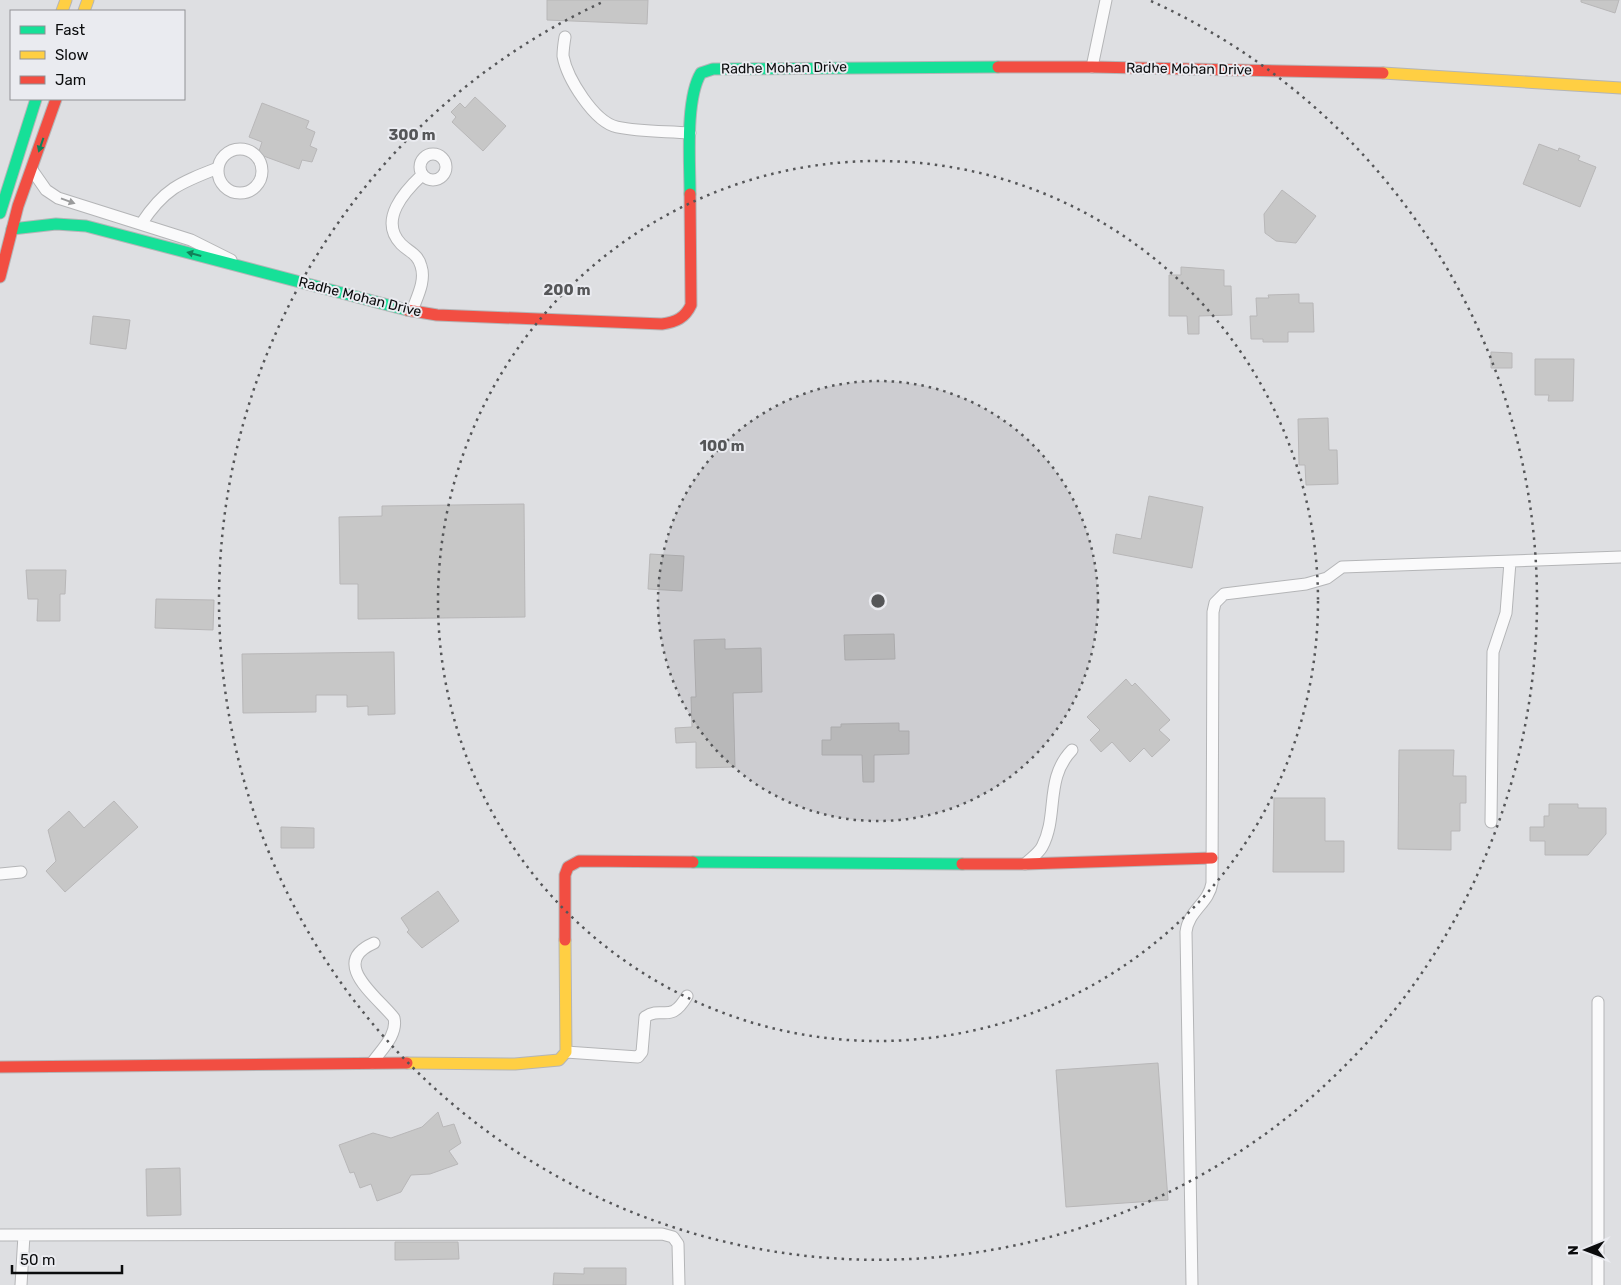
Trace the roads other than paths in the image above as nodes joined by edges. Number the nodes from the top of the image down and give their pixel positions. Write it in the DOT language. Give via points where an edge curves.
graph roads {
  1 [pos="1106,0"];
  2 [pos="565,37"];
  3 [pos="1092,67"];
  4 [pos="1621,88"];
  5 [pos="36,100"];
  6 [pos="56,100"];
  7 [pos="690,133"];
  8 [pos="218,168"];
  9 [pos="32,170"];
  10 [pos="422,174"];
  11 [pos="0,213"];
  12 [pos="141,224"];
  13 [pos="12,229"];
  14 [pos="241,267"];
  15 [pos="0,277"];
  16 [pos="412,311"];
  17 [pos="1621,557"];
  18 [pos="1510,562"];
  19 [pos="1072,750"];
  20 [pos="1491,822"];
  21 [pos="1212,858"];
  22 [pos="1025,864"];
  23 [pos="21,872"];
  24 [pos="0,874"];
  25 [pos="374,943"];
  26 [pos="687,996"];
  27 [pos="1598,1002"];
  28 [pos="566,1052"];
  29 [pos="372,1063"];
  30 [pos="0,1067"];
  31 [pos="0,1235"];
  32 [pos="24,1235"];
  33 [pos="21,1285"];
  34 [pos="679,1285"];
  35 [pos="1192,1285"];
  36 [pos="1598,1285"];
  1 -- 3 [label="street"];
  2 -- 7 [label="street" via="563,55 568,72 600,118 617,127"];
  3 -- 4 [label="street, Radhe Mohan Drive" via="1419,74"];
  3 -- 7 [label="street, Radhe Mohan Drive" via="713,68 701,73 695,84"];
  5 -- 11 [label="street"];
  6 -- 9 [label="street, one-way"];
  7 -- 16 [label="street, Radhe Mohan Drive" via="693,281 691,305 682,319 662,324 437,315"];
  8 -- 12 [label="street" via="179,184 164,194"];
  9 -- 12 [label="street, one-way" via="46,190 58,198"];
  9 -- 13 [label="street"];
  10 -- 16 [label="street" via="398,200 393,219 397,238 417,256 422,267 421,286"];
  12 -- 14 [label="street" via="210,248"];
  14 -- 13 [label="street, Radhe Mohan Drive, one-way" via="86,226 56,224"];
  13 -- 15 [label="street"];
  14 -- 16 [label="street, Radhe Mohan Drive"];
  17 -- 18 [label="street"];
  18 -- 20 [label="street" via="1506,613 1494,652"];
  18 -- 21 [label="street" via="1342,568 1320,581 1224,594 1218,599 1213,612"];
  19 -- 22 [label="street" via="1057,772 1042,846"];
  21 -- 22 [label="street"];
  21 -- 35 [label="street" via="1211,889 1189,918 1186,932"];
  22 -- 28 [label="street" via="597,860 572,863 564,881"];
  23 -- 24 [label="street"];
  25 -- 29 [label="street" via="363,948 358,956 356,974 394,1018 395,1025 392,1035"];
  26 -- 28 [label="street" via="674,1012 645,1017 642,1052 638,1056"];
  27 -- 36 [label="street"];
  28 -- 29 [label="street" via="559,1060 544,1063"];
  29 -- 30 [label="street"];
  31 -- 32 [label="street"];
  32 -- 33 [label="street"];
  32 -- 34 [label="street" via="662,1234 674,1237 678,1244"];
}
